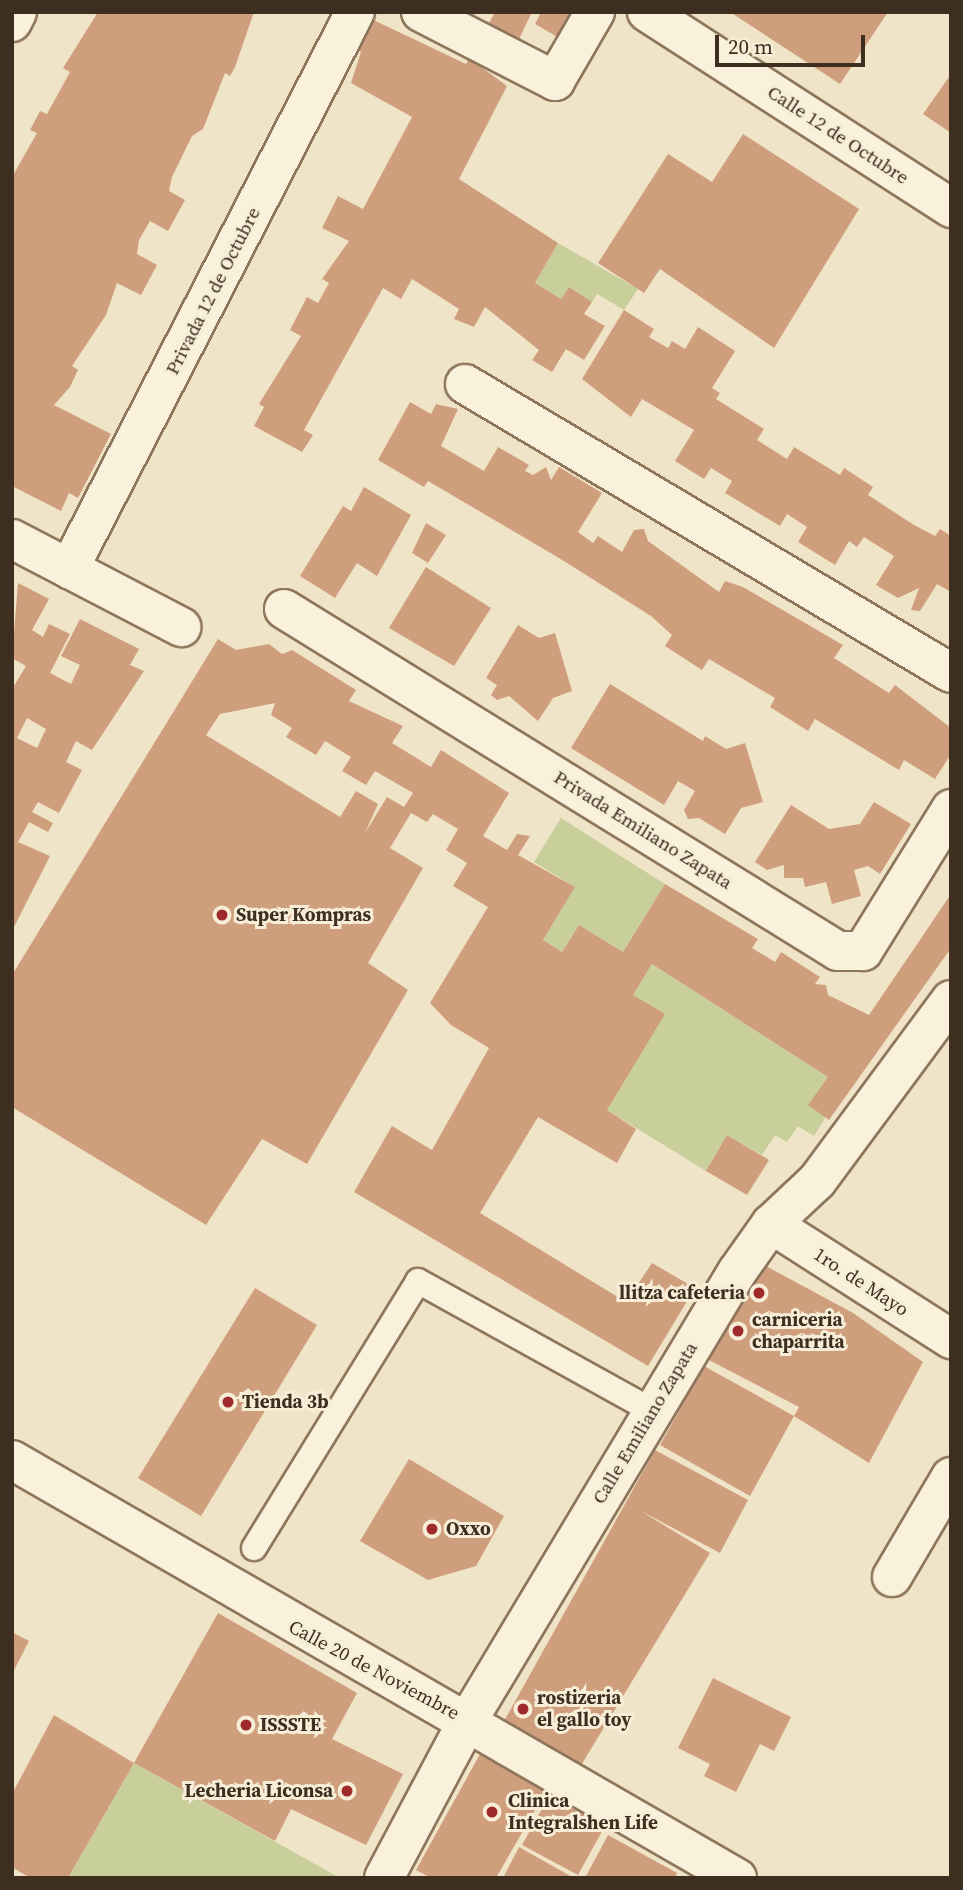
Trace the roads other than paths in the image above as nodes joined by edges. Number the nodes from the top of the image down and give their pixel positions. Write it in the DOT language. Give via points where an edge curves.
graph roads {
  1 [pos="17,12"];
  2 [pos="355,12"];
  3 [pos="421,12"];
  4 [pos="595,12"];
  5 [pos="650,14"];
  6 [pos="12,22"];
  7 [pos="951,208"];
  8 [pos="466,384"];
  9 [pos="12,539"];
  10 [pos="69,569"];
  11 [pos="284,609"];
  12 [pos="181,627"];
  13 [pos="951,673"];
  14 [pos="951,809"];
  15 [pos="951,1000"];
  16 [pos="771,1224"];
  17 [pos="951,1339"];
  18 [pos="651,1410"];
  19 [pos="12,1460"];
  20 [pos="951,1477"];
  21 [pos="254,1548"];
  22 [pos="892,1577"];
  23 [pos="468,1720"];
  24 [pos="384,1878"];
  25 [pos="737,1878"];
  1 -- 6 [label="street"];
  2 -- 10 [label="street, Privada 12 de Octubre"];
  3 -- 4 [label="street" via="555,81"];
  5 -- 7 [label="street, Calle 12 de Octubre"];
  8 -- 13 [label="street"];
  9 -- 10 [label="street"];
  10 -- 12 [label="street"];
  11 -- 14 [label="street, Privada Emiliano Zapata" via="838,951 863,951"];
  15 -- 16 [label="street, Calle Emiliano Zapata" via="817,1181"];
  16 -- 17 [label="street, 1ro. de Mayo"];
  16 -- 18 [label="street, Calle Emiliano Zapata"];
  18 -- 21 [label="lane" via="418,1281"];
  18 -- 23 [label="street, Calle Emiliano Zapata"];
  19 -- 23 [label="street, Calle 20 de Noviembre" via="290,1625"];
  20 -- 22 [label="street"];
  23 -- 24 [label="street, Calle Emiliano Zapata"];
  23 -- 25 [label="street, Calle 20 de Noviembre"];
}
